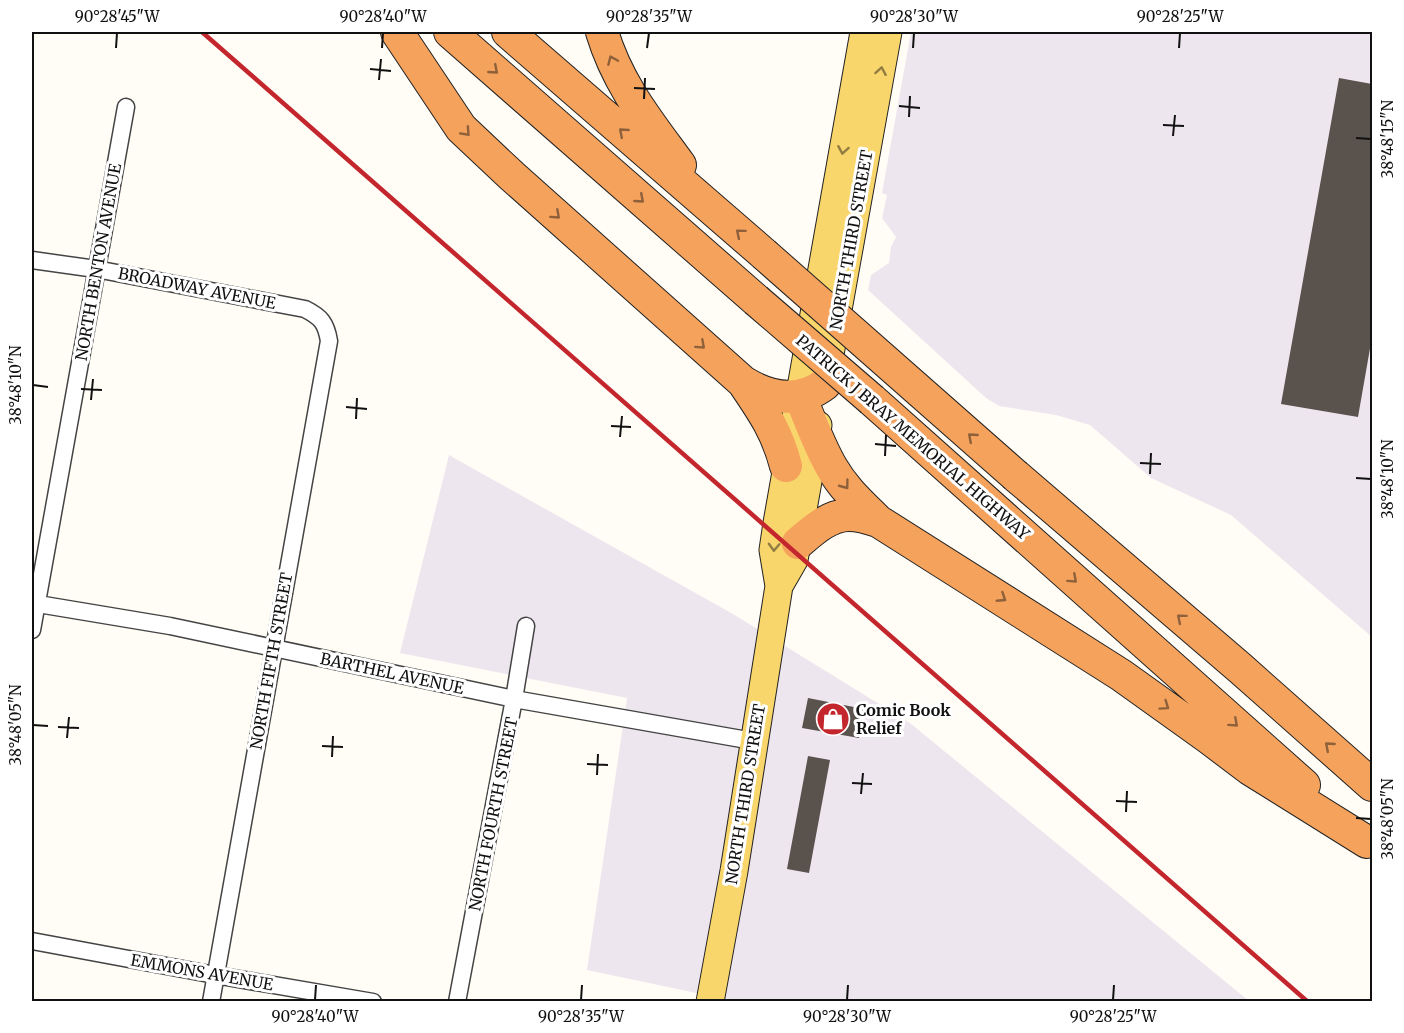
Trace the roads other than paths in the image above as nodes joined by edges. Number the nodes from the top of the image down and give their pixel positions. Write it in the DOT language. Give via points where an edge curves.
graph roads {
  1 [pos="397,32"];
  2 [pos="450,32"];
  3 [pos="508,32"];
  4 [pos="602,32"];
  5 [pos="864,32"];
  6 [pos="888,32"];
  7 [pos="126,107"];
  8 [pos="715,212"];
  9 [pos="32,260"];
  10 [pos="96,269"];
  11 [pos="323,322"];
  12 [pos="743,382"];
  13 [pos="812,390"];
  14 [pos="816,435"];
  15 [pos="786,466"];
  16 [pos="878,521"];
  17 [pos="798,543"];
  18 [pos="778,586"];
  19 [pos="34,604"];
  20 [pos="526,626"];
  21 [pos="32,630"];
  22 [pos="273,647"];
  23 [pos="514,699"];
  24 [pos="753,741"];
  25 [pos="1372,784"];
  26 [pos="1370,844"];
  27 [pos="32,941"];
  28 [pos="215,975"];
  29 [pos="210,1002"];
  30 [pos="373,1002"];
  31 [pos="457,1002"];
  32 [pos="710,1002"];
  1 -- 12 [label="highway, one-way" via="461,128"];
  2 -- 26 [label="highway, PATRICK J BRAY MEMORIAL HIGHWAY, one-way, bridge" via="872,400"];
  8 -- 3 [label="highway, one-way"];
  8 -- 4 [label="highway, one-way" via="633,102"];
  5 -- 13 [label="main road, NORTH THIRD STREET, one-way"];
  13 -- 6 [label="main road, NORTH THIRD STREET, one-way"];
  7 -- 10 [label="street, NORTH BENTON AVENUE"];
  25 -- 8 [label="highway, one-way, bridge"];
  9 -- 10 [label="street, BROADWAY AVENUE"];
  10 -- 11 [label="street, BROADWAY AVENUE" via="305,309"];
  10 -- 19 [label="street, NORTH BENTON AVENUE"];
  11 -- 22 [label="street, NORTH FIFTH STREET" via="328,341"];
  12 -- 13 [label="highway" via="779,396"];
  12 -- 15 [label="highway" via="774,430"];
  13 -- 14 [label="highway"];
  13 -- 15 [label="main road, NORTH THIRD STREET"];
  14 -- 16 [label="highway, one-way" via="832,468 853,497"];
  14 -- 17 [label="main road, NORTH THIRD STREET"];
  15 -- 18 [label="main road, NORTH THIRD STREET, one-way" via="773,550"];
  16 -- 17 [label="highway" via="838,516"];
  16 -- 26 [label="highway, one-way" via="1121,675 1250,769"];
  17 -- 18 [label="main road, NORTH THIRD STREET" via="794,560"];
  18 -- 24 [label="main road, NORTH THIRD STREET"];
  19 -- 21 [label="street, NORTH BENTON AVENUE"];
  19 -- 22 [label="street, BARTHEL AVENUE"];
  20 -- 23 [label="street, NORTH FOURTH STREET"];
  22 -- 23 [label="street, BARTHEL AVENUE"];
  22 -- 28 [label="street, NORTH FIFTH STREET"];
  23 -- 24 [label="street, BARTHEL AVENUE"];
  23 -- 31 [label="street, NORTH FOURTH STREET"];
  24 -- 32 [label="main road, NORTH THIRD STREET"];
  27 -- 28 [label="street, EMMONS AVENUE"];
  28 -- 29 [label="street, NORTH FIFTH STREET"];
  28 -- 30 [label="street, EMMONS AVENUE"];
}
